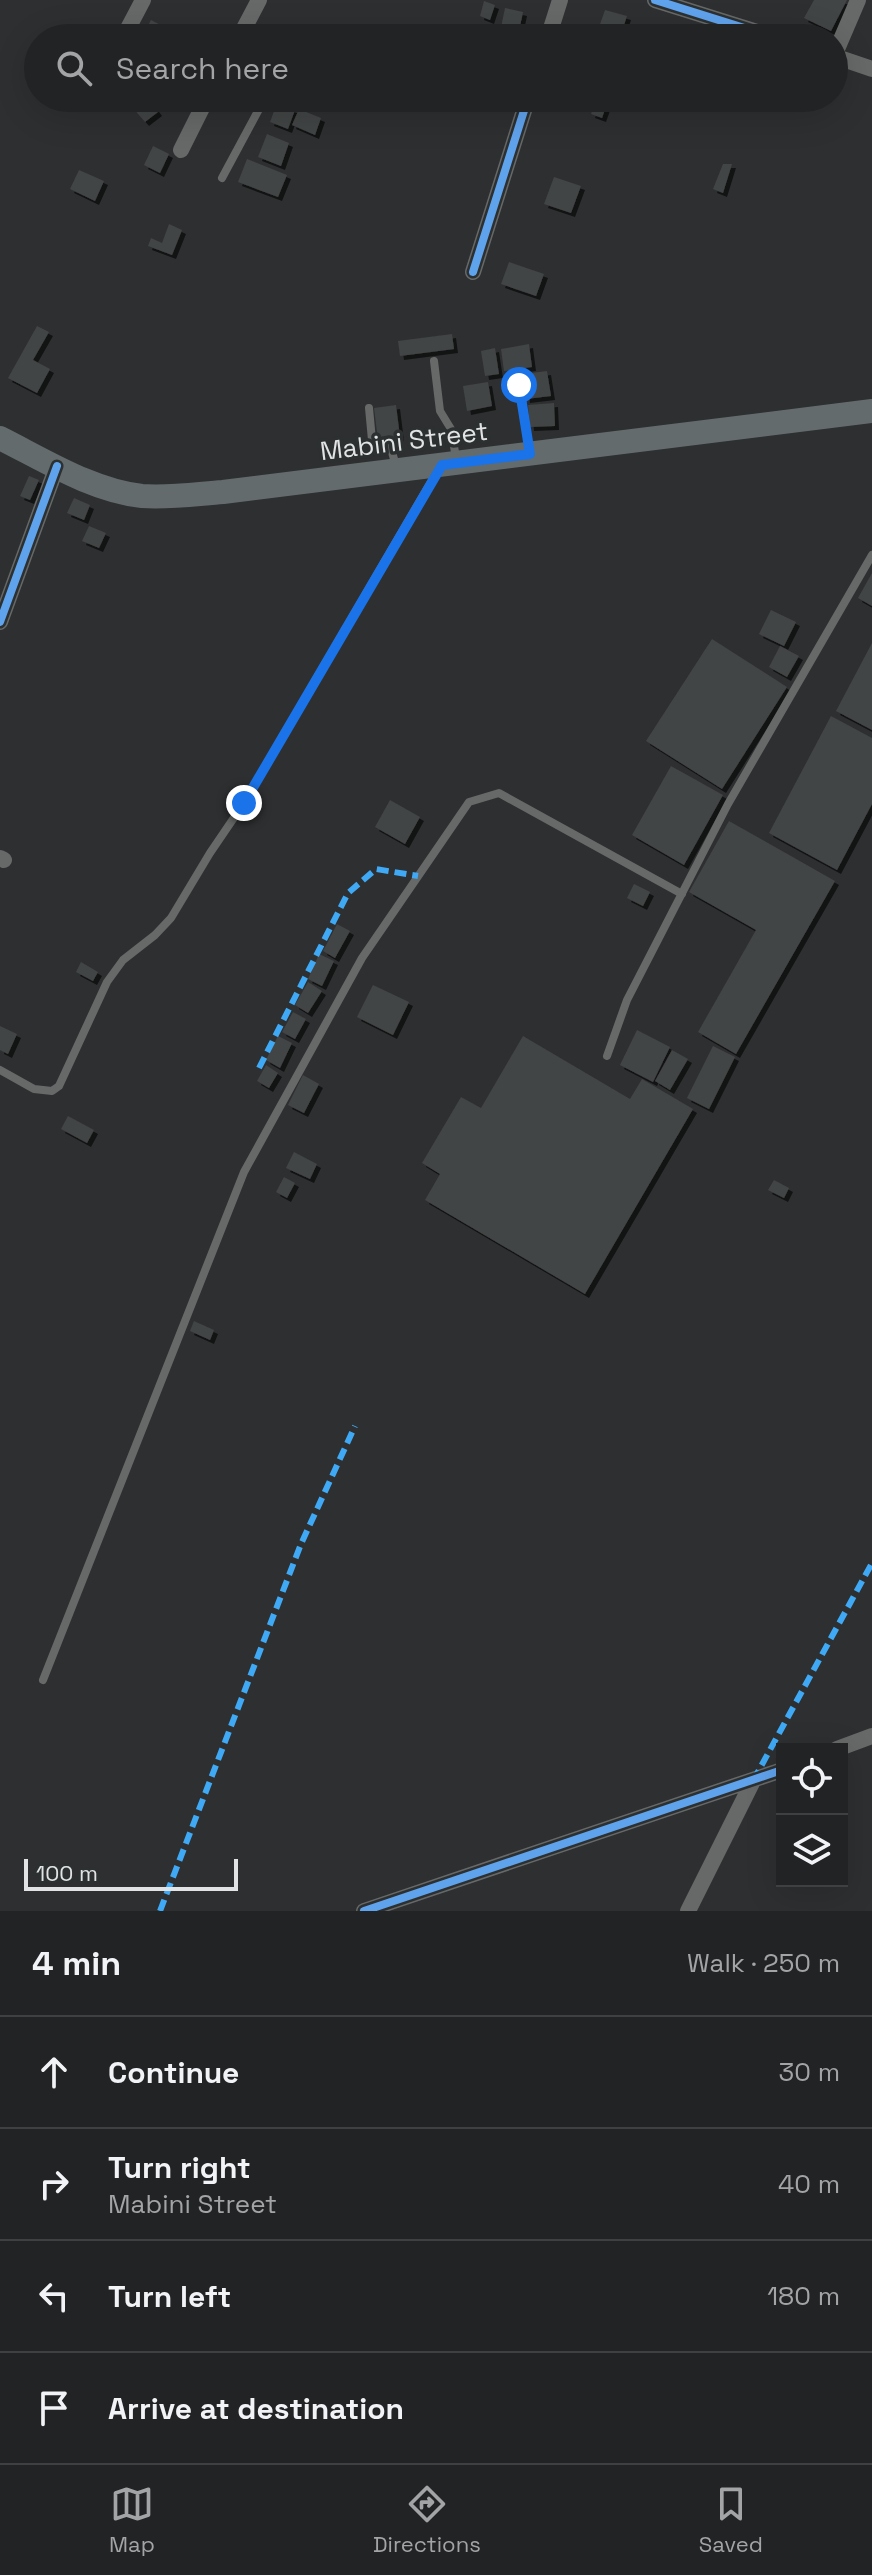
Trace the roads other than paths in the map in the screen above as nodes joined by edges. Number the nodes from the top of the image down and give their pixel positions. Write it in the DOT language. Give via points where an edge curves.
graph roads {
  1 [pos="143,0"];
  2 [pos="259,0"];
  3 [pos="560,0"];
  4 [pos="655,0"];
  5 [pos="858,0"];
  6 [pos="130,24"];
  7 [pos="246,24"];
  8 [pos="552,24"];
  9 [pos="731,24"];
  10 [pos="848,24"];
  11 [pos="848,61"];
  12 [pos="872,69"];
  13 [pos="200,112"];
  14 [pos="257,112"];
  15 [pos="524,112"];
  16 [pos="181,150"];
  17 [pos="222,178"];
  18 [pos="473,272"];
  19 [pos="434,361"];
  20 [pos="519,385"];
  21 [pos="369,408"];
  22 [pos="872,411"];
  23 [pos="0,438"];
  24 [pos="530,454"];
  25 [pos="449,464"];
  26 [pos="57,466"];
  27 [pos="397,470"];
  28 [pos="872,555"];
  29 [pos="0,622"];
  30 [pos="682,894"];
  31 [pos="607,1056"];
  32 [pos="0,1070"];
  33 [pos="43,1680"];
  34 [pos="872,1736"];
  35 [pos="848,1745"];
  36 [pos="776,1772"];
  37 [pos="753,1781"];
  38 [pos="364,1911"];
  39 [pos="688,1911"];
  1 -- 6 [label="street"];
  2 -- 7 [label="street"];
  3 -- 8 [label="street"];
  4 -- 9 [label="street"];
  5 -- 10 [label="street"];
  11 -- 12 [label="street"];
  13 -- 16 [label="street"];
  14 -- 17 [label="lane"];
  15 -- 18 [label="street"];
  19 -- 25 [label="lane" via="440,411 451,429"];
  20 -- 24 [label="lane"];
  21 -- 27 [label="lane" via="372,440 391,449"];
  22 -- 24 [label="main road, Mabini Street"];
  23 -- 26 [label="main road, Mabini Street"];
  24 -- 25 [label="main road, Mabini Street"];
  25 -- 27 [label="main road, Mabini Street"];
  25 -- 32 [label="lane" via="171,918 123,960 107,982 59,1086 45,1092"];
  26 -- 27 [label="main road, Mabini Street" via="103,487 142,496 223,492"];
  26 -- 29 [label="street"];
  28 -- 30 [label="lane"];
  30 -- 31 [label="lane" via="627,1000"];
  30 -- 33 [label="lane" via="499,793 469,802 362,958 244,1172"];
  34 -- 35 [label="street"];
  36 -- 37 [label="street"];
  37 -- 38 [label="street"];
  37 -- 39 [label="street"];
}
